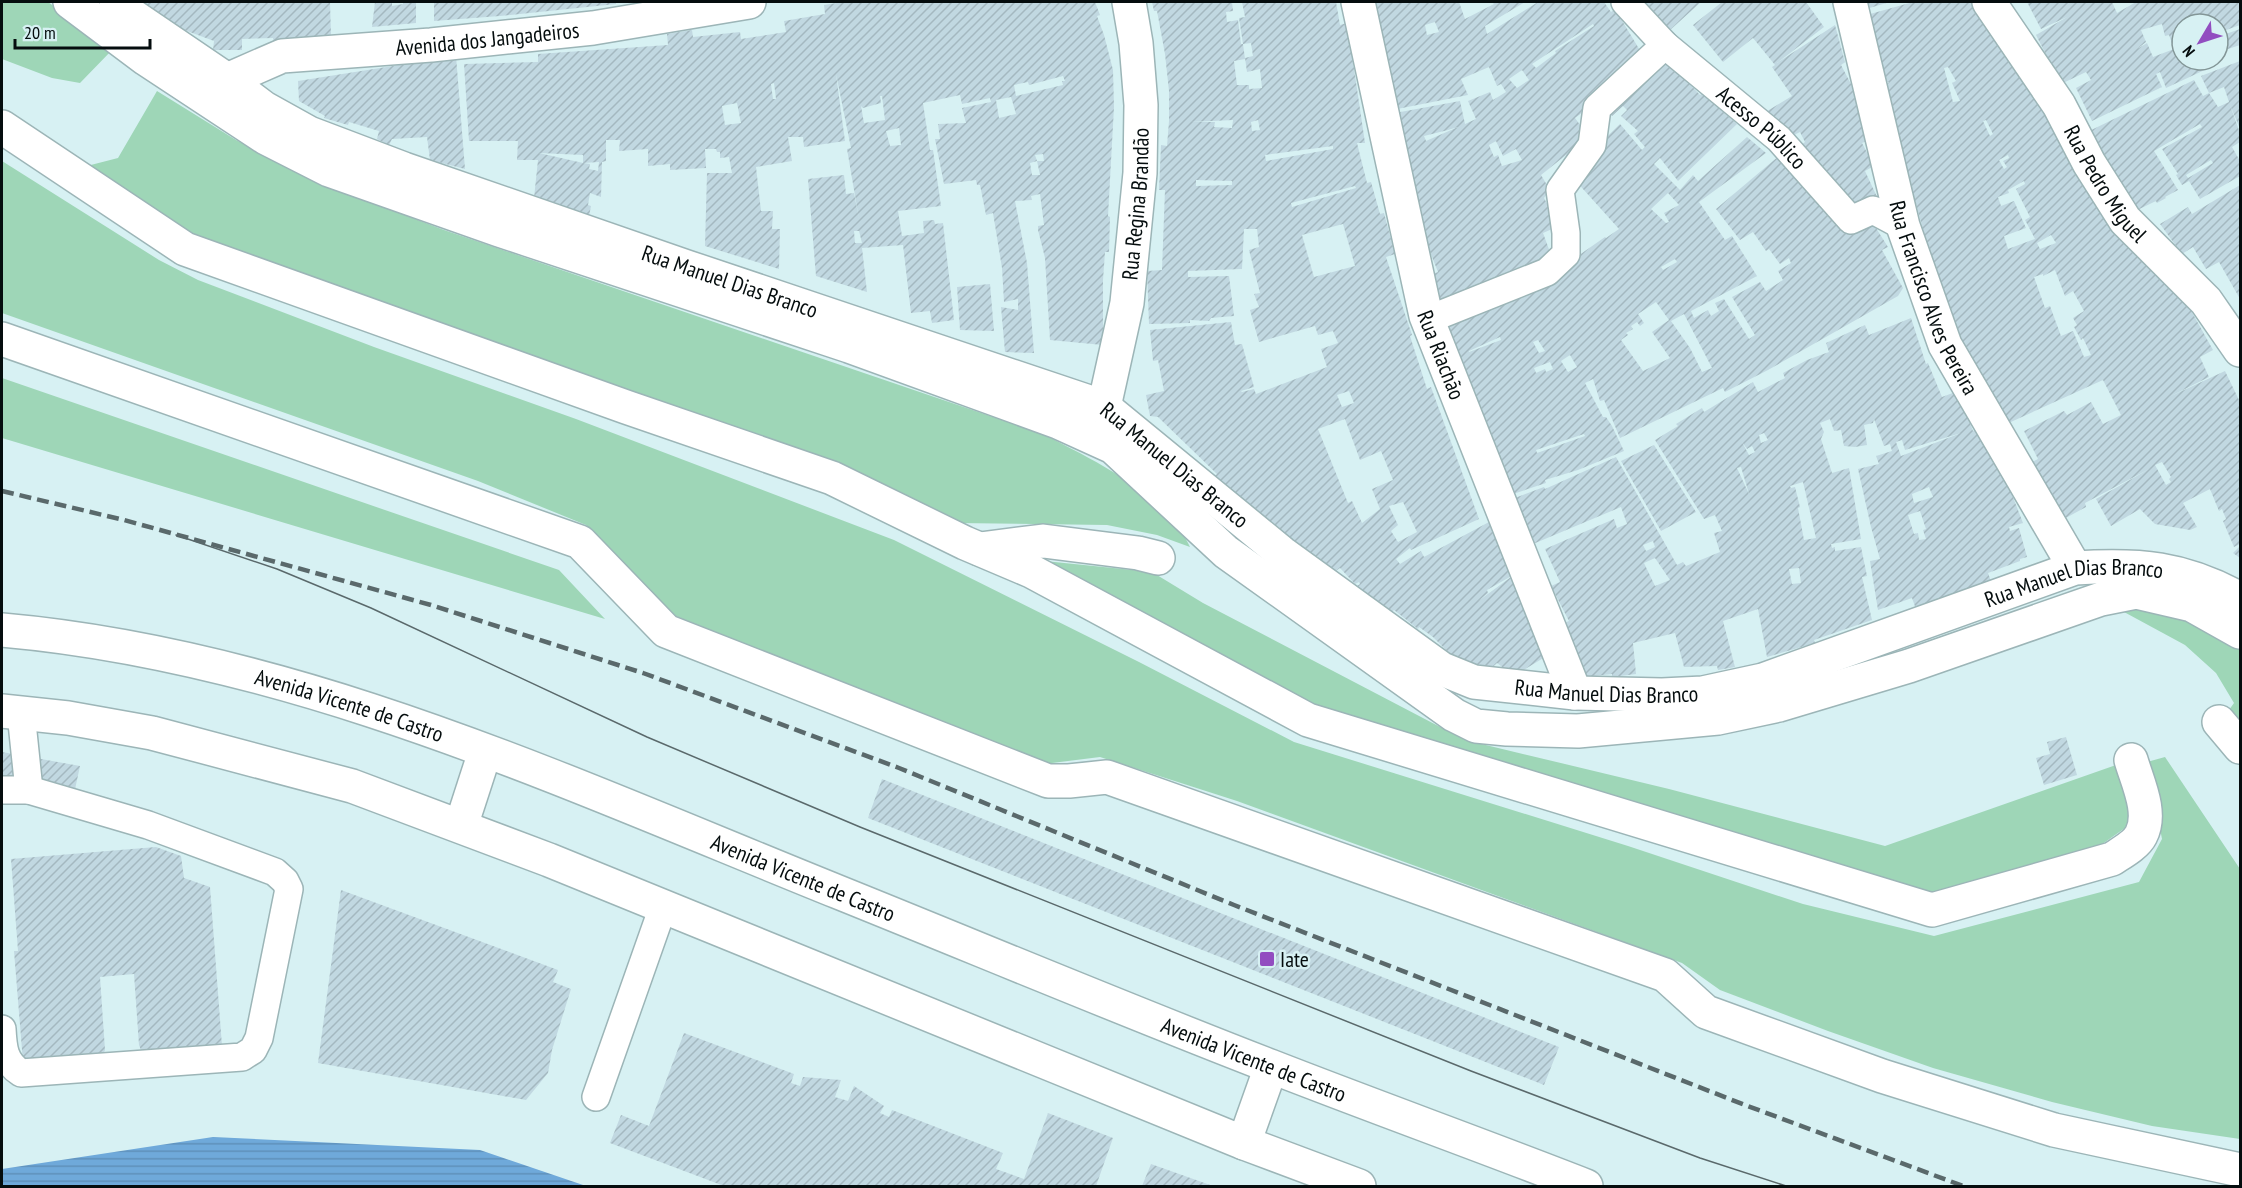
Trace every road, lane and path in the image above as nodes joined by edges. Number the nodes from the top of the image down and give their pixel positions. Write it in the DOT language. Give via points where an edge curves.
graph roads {
  1 [pos="70,2"];
  2 [pos="116,2"];
  3 [pos="749,2"];
  4 [pos="1129,2"];
  5 [pos="1358,2"];
  6 [pos="1625,2"];
  7 [pos="1850,2"];
  8 [pos="1989,2"];
  9 [pos="1665,45"];
  10 [pos="227,80"];
  11 [pos="2,127"];
  12 [pos="1903,226"];
  13 [pos="1427,320"];
  14 [pos="2,339"];
  15 [pos="2241,350"];
  16 [pos="1104,407"];
  17 [pos="980,549"];
  18 [pos="1158,558"];
  19 [pos="2075,568"];
  20 [pos="2241,598"];
  21 [pos="2,630"];
  22 [pos="2241,632"];
  23 [pos="1575,693"];
  24 [pos="11,712"];
  25 [pos="2219,722"];
  26 [pos="2241,747"];
  27 [pos="485,752"];
  28 [pos="2131,760"];
  29 [pos="2,790"];
  30 [pos="29,790"];
  31 [pos="460,826"];
  32 [pos="663,907"];
  33 [pos="2,1029"];
  34 [pos="1271,1067"];
  35 [pos="596,1097"];
  36 [pos="1244,1143"];
  37 [pos="2241,1170"];
  38 [pos="1359,1186"];
  39 [pos="1586,1186"];
  1 -- 22 [label="street" via="146,59 266,138 328,170 499,231 849,346 1058,422 1113,447 1226,552 1454,715 1476,726 1578,731 1728,716 1898,669 2101,599 2136,592 2192,605"];
  2 -- 10 [label="street, Rua Manuel Dias Branco"];
  3 -- 10 [label="street, Avenida dos Jangadeiros" via="593,28 282,56"];
  4 -- 16 [label="street, Rua Regina Brandão" via="1141,105 1140,173 1127,303"];
  5 -- 13 [label="street, Rua Riachão"];
  6 -- 9 [label="lane, Acesso Público"];
  7 -- 12 [label="street, Rua Francisco Alves Pereira"];
  8 -- 15 [label="street, Rua Pedro Miguel" via="2059,105 2125,220 2206,301"];
  9 -- 12 [label="lane, Acesso Público" via="1779,139 1851,220 1873,210"];
  9 -- 13 [label="lane" via="1597,108 1592,145 1560,190 1566,254 1547,272"];
  10 -- 16 [label="street, Rua Manuel Dias Branco" via="264,108 309,133 404,169"];
  11 -- 17 [label="street" via="186,249 832,478"];
  12 -- 19 [label="street, Rua Francisco Alves Pereira" via="1945,345"];
  13 -- 23 [label="street, Rua Riachão"];
  14 -- 37 [label="street" via="580,542 666,631 1048,781 1107,777 1665,975 1706,1012 1882,1076 2054,1130"];
  16 -- 23 [label="street, Rua Manuel Dias Branco" via="1282,553 1442,669 1474,682"];
  17 -- 18 [label="street" via="1043,541"];
  17 -- 28 [label="street" via="1031,571 1308,720 1932,910 2112,859 2130,847 2142,835 2145,811"];
  19 -- 20 [label="street, Rua Manuel Dias Branco" via="2120,565 2169,570"];
  19 -- 23 [label="street, Rua Manuel Dias Branco" via="1763,680 1703,693"];
  21 -- 27 [label="street, Avenida Vicente de Castro" via="200,662 338,699"];
  24 -- 30 [label="lane"];
  24 -- 31 [label="street" via="152,733 352,786"];
  25 -- 26 [label="street"];
  27 -- 31 [label="street"];
  27 -- 34 [label="street, Avenida Vicente de Castro"];
  29 -- 30 [label="lane"];
  30 -- 33 [label="lane" via="148,825 275,872 289,889 260,1038 253,1050 242,1057 21,1073 11,1066 4,1053"];
  31 -- 32 [label="street"];
  32 -- 35 [label="lane"];
  32 -- 36 [label="street"];
  34 -- 36 [label="street"];
  34 -- 39 [label="street, Avenida Vicente de Castro"];
  36 -- 38 [label="street"];
}
